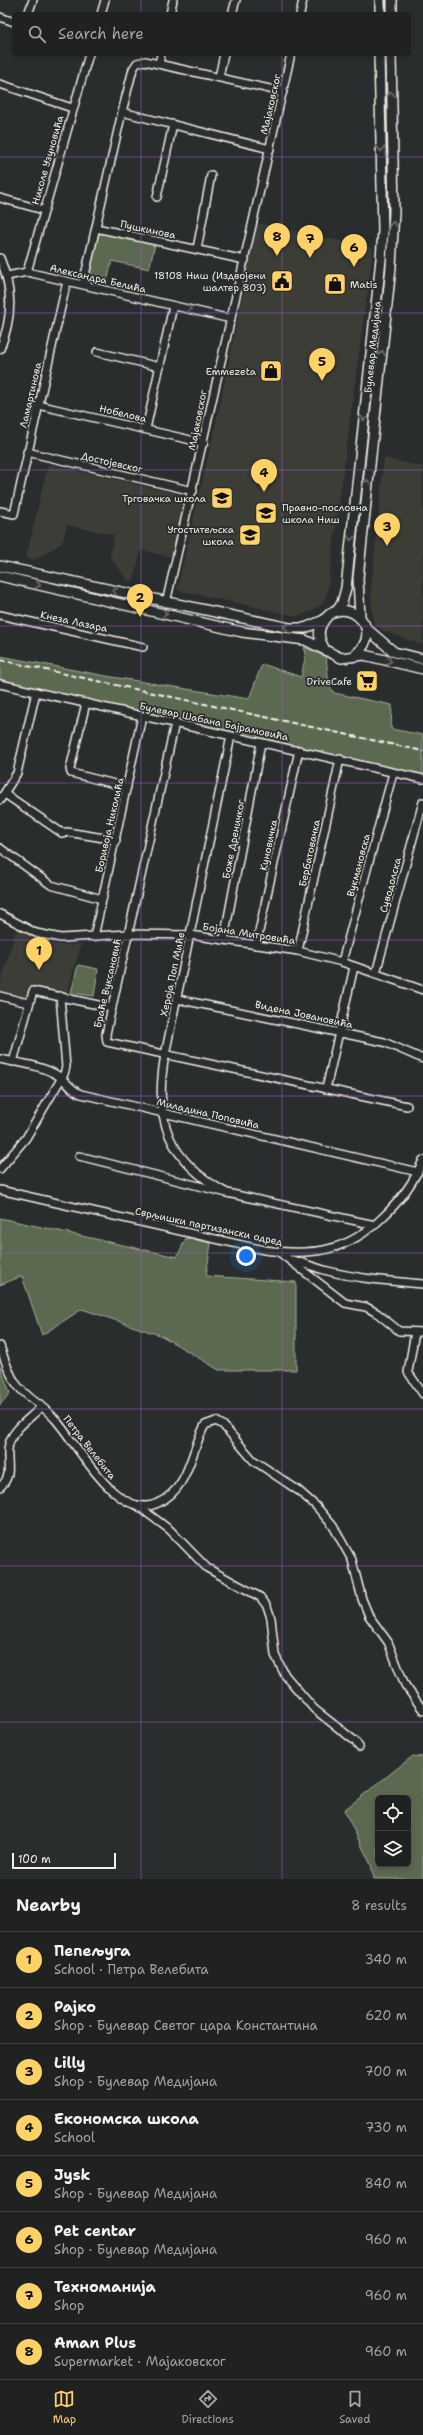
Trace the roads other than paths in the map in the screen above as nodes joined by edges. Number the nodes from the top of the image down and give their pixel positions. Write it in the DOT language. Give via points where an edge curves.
graph roads {
  1 [pos="33,0"];
  2 [pos="105,0"];
  3 [pos="173,0"];
  4 [pos="236,0"];
  5 [pos="303,0"];
  6 [pos="380,0"];
  7 [pos="392,0"];
  8 [pos="29,12"];
  9 [pos="102,12"];
  10 [pos="170,12"];
  11 [pos="233,12"];
  12 [pos="300,12"];
  13 [pos="380,12"];
  14 [pos="392,12"];
  15 [pos="0,17"];
  16 [pos="12,21"];
  17 [pos="88,56"];
  18 [pos="161,56"];
  19 [pos="224,56"];
  20 [pos="291,56"];
  21 [pos="379,56"];
  22 [pos="391,56"];
  23 [pos="159,64"];
  24 [pos="219,77"];
  25 [pos="1,87"];
  26 [pos="283,92"];
  27 [pos="72,108"];
  28 [pos="122,112"];
  29 [pos="173,124"];
  30 [pos="270,149"];
  31 [pos="212,175"];
  32 [pos="157,197"];
  33 [pos="0,198"];
  34 [pos="43,210"];
  35 [pos="96,228"];
  36 [pos="196,249"];
  37 [pos="0,258"];
  38 [pos="245,260"];
  39 [pos="27,272"];
  40 [pos="7,276"];
  41 [pos="67,281"];
  42 [pos="83,284"];
  43 [pos="174,306"];
  44 [pos="231,319"];
  45 [pos="0,349"];
  46 [pos="96,352"];
  47 [pos="160,367"];
  48 [pos="38,405"];
  49 [pos="146,429"];
  50 [pos="204,443"];
  51 [pos="27,452"];
  52 [pos="193,491"];
  53 [pos="0,511"];
  54 [pos="0,566"];
  55 [pos="0,576"];
  56 [pos="166,603"];
  57 [pos="337,611"];
  58 [pos="0,615"];
  59 [pos="360,617"];
  60 [pos="324,620"];
  61 [pos="367,629"];
  62 [pos="143,647"];
  63 [pos="324,648"];
  64 [pos="355,655"];
  65 [pos="423,659"];
  66 [pos="423,669"];
  67 [pos="0,684"];
  68 [pos="36,692"];
  69 [pos="86,703"];
  70 [pos="142,716"];
  71 [pos="175,723"];
  72 [pos="231,736"];
  73 [pos="262,743"];
  74 [pos="299,750"];
  75 [pos="340,759"];
  76 [pos="393,773"];
  77 [pos="423,779"];
  78 [pos="127,787"];
  79 [pos="2,797"];
  80 [pos="423,802"];
  81 [pos="116,840"];
  82 [pos="0,848"];
  83 [pos="102,899"];
  84 [pos="0,914"];
  85 [pos="128,934"];
  86 [pos="190,935"];
  87 [pos="94,937"];
  88 [pos="224,939"];
  89 [pos="256,945"];
  90 [pos="298,950"];
  91 [pos="342,962"];
  92 [pos="354,967"];
  93 [pos="376,973"];
  94 [pos="423,990"];
  95 [pos="0,996"];
  96 [pos="60,996"];
  97 [pos="177,999"];
  98 [pos="28,1003"];
  99 [pos="112,1008"];
  100 [pos="340,1031"];
  101 [pos="165,1055"];
  102 [pos="0,1059"];
  103 [pos="423,1059"];
  104 [pos="13,1062"];
  105 [pos="62,1078"];
  106 [pos="326,1089"];
  107 [pos="406,1106"];
  108 [pos="163,1112"];
  109 [pos="79,1156"];
  110 [pos="423,1160"];
  111 [pos="0,1169"];
  112 [pos="418,1172"];
  113 [pos="0,1190"];
  114 [pos="227,1193"];
  115 [pos="375,1225"];
  116 [pos="279,1252"];
  117 [pos="290,1260"];
  118 [pos="423,1284"];
  119 [pos="415,1332"];
  120 [pos="423,1332"];
  121 [pos="0,1346"];
  122 [pos="423,1394"];
  123 [pos="40,1404"];
  124 [pos="0,1488"];
  125 [pos="137,1505"];
  126 [pos="423,1710"];
  127 [pos="359,1747"];
  1 -- 8 [label="street"];
  2 -- 9 [label="street"];
  3 -- 10 [label="street"];
  4 -- 11 [label="street"];
  5 -- 12 [label="street"];
  6 -- 13 [label="main road"];
  7 -- 14 [label="main road"];
  15 -- 16 [label="street"];
  17 -- 27 [label="street, Николе Узуновића"];
  18 -- 23 [label="street"];
  19 -- 24 [label="street"];
  20 -- 26 [label="street, Мајаковског"];
  21 -- 57 [label="main road, Булевар Медијана, one-way" via="383,231 381,259 346,588"];
  59 -- 22 [label="main road, Булевар Медијана, one-way" via="358,571 391,267 394,212"];
  23 -- 24 [label="street"];
  23 -- 28 [label="street" via="145,61 138,63 133,69"];
  24 -- 26 [label="street"];
  25 -- 27 [label="street"];
  26 -- 30 [label="street, Мајаковског"];
  27 -- 34 [label="street, Николе Узуновића"];
  28 -- 29 [label="street"];
  28 -- 35 [label="street"];
  29 -- 30 [label="street"];
  29 -- 32 [label="street"];
  30 -- 38 [label="street, Мајаковског"];
  31 -- 36 [label="street"];
  33 -- 34 [label="street"];
  34 -- 39 [label="street, Николе Узуновића"];
  35 -- 36 [label="street, Пушкинова"];
  35 -- 42 [label="street"];
  36 -- 38 [label="street, Пушкинова"];
  37 -- 40 [label="street"];
  38 -- 44 [label="street, Мајаковског"];
  39 -- 40 [label="street, Александра Белића"];
  39 -- 41 [label="street, Александра Белића"];
  40 -- 45 [label="street" via="11,306 6,334"];
  41 -- 42 [label="street, Александра Белића"];
  41 -- 48 [label="street, Ламартинова"];
  42 -- 43 [label="street, Александра Белића"];
  43 -- 44 [label="street, Александра Белића, one-way"];
  43 -- 47 [label="street"];
  44 -- 50 [label="street, Мајаковског" via="211,400"];
  46 -- 47 [label="street"];
  47 -- 49 [label="street"];
  48 -- 49 [label="street, Нобелова"];
  48 -- 51 [label="street, Ламартинова"];
  49 -- 50 [label="street, Нобелова"];
  50 -- 52 [label="street, Мајаковског"];
  51 -- 52 [label="street, Достојевског"];
  51 -- 53 [label="street, Ламартинова" via="14,514"];
  52 -- 56 [label="street, Мајаковског"];
  56 -- 54 [label="main road, one-way"];
  55 -- 63 [label="main road, one-way" via="242,632 306,640"];
  60 -- 56 [label="main road, one-way" via="305,628 290,628"];
  57 -- 59 [label="main road" via="353,612"];
  57 -- 60 [label="main road"];
  58 -- 62 [label="street, Кнеза Лазара"];
  59 -- 61 [label="main road"];
  60 -- 63 [label="main road" via="319,634"];
  61 -- 64 [label="main road" via="365,644"];
  61 -- 65 [label="main road" via="394,652"];
  63 -- 64 [label="main road" via="341,658"];
  64 -- 66 [label="main road, one-way"];
  67 -- 68 [label="street, Булевар Шабана Бајрамовића"];
  68 -- 69 [label="street, Булевар Шабана Бајрамовића"];
  68 -- 79 [label="street" via="21,760 12,784"];
  69 -- 70 [label="street, Булевар Шабана Бајрамовића"];
  69 -- 78 [label="street" via="71,773"];
  70 -- 71 [label="street, Булевар Шабана Бајрамовића"];
  70 -- 78 [label="street, Боривоја Николића"];
  71 -- 72 [label="street, Булевар Шабана Бајрамовића"];
  71 -- 85 [label="street, Браће Вуксановић"];
  72 -- 73 [label="street, Булевар Шабана Бајрамовића"];
  72 -- 86 [label="street, Хероја Поп Миће"];
  73 -- 74 [label="street, Булевар Шабана Бајрамовића"];
  73 -- 88 [label="street, Боже Дреничког"];
  74 -- 75 [label="street, Булевар Шабана Бајрамовића"];
  74 -- 89 [label="street, Куновичка"];
  75 -- 76 [label="street, Булевар Шабана Бајрамовића"];
  75 -- 90 [label="street, Бербатовачка"];
  76 -- 77 [label="street, Булевар Шабана Бајрамовића"];
  76 -- 91 [label="street, Вукмановска"];
  78 -- 81 [label="street, Боривоја Николића"];
  79 -- 81 [label="street" via="62,833"];
  80 -- 93 [label="street, Суводолска"];
  81 -- 83 [label="street, Боривоја Николића"];
  82 -- 83 [label="street" via="51,885"];
  83 -- 87 [label="street, Боривоја Николића"];
  84 -- 87 [label="street, Бојана Митровића" via="45,936 74,939"];
  85 -- 86 [label="street, Бојана Митровића"];
  85 -- 87 [label="street, Бојана Митровића"];
  85 -- 99 [label="street, Браће Вуксановић"];
  86 -- 88 [label="street, Бојана Митровића"];
  86 -- 97 [label="street, Хероја Поп Миће"];
  88 -- 89 [label="street, Бојана Митровића"];
  89 -- 90 [label="street, Бојана Митровића"];
  90 -- 91 [label="street, Бојана Митровића"];
  91 -- 92 [label="street, Бојана Митровића"];
  92 -- 93 [label="street, Бојана Митровића"];
  92 -- 100 [label="street"];
  93 -- 94 [label="street, Бојана Митровића"];
  95 -- 98 [label="street"];
  96 -- 98 [label="street" via="35,991 31,993"];
  96 -- 99 [label="street"];
  96 -- 105 [label="street" via="66,1067"];
  97 -- 100 [label="street, Видена Јовановића"];
  97 -- 101 [label="street, Хероја Поп Миће"];
  98 -- 104 [label="street"];
  99 -- 101 [label="street, Браће Вуксановић" via="106,1034 107,1042"];
  100 -- 103 [label="street, Видена Јовановића" via="384,1042"];
  100 -- 106 [label="street"];
  101 -- 106 [label="street, Браће Вуксановић"];
  101 -- 108 [label="street, Хероја Поп Миће" via="161,1078"];
  102 -- 104 [label="street, Миладина Поповића"];
  104 -- 105 [label="street, Миладина Поповића" via="53,1072"];
  105 -- 108 [label="street, Миладина Поповића" via="78,1093"];
  105 -- 111 [label="street" via="26,1138"];
  106 -- 107 [label="street, Браће Вуксановић"];
  108 -- 112 [label="street, Миладина Поповића"];
  108 -- 114 [label="street, Хероја Поп Миће" via="173,1144 190,1168 206,1182"];
  109 -- 114 [label="street, Хероја Поп Миће"];
  110 -- 112 [label="street, Сврљишки партизански одред"];
  112 -- 115 [label="street, Сврљишки партизански одред" via="400,1201"];
  113 -- 116 [label="street, Сврљишки партизански одред"];
  114 -- 115 [label="street, Хероја Поп Миће"];
  115 -- 116 [label="street, Сврљишки партизански одред" via="350,1242 329,1250 308,1253"];
  116 -- 117 [label="street"];
  117 -- 118 [label="street" via="345,1274"];
  117 -- 119 [label="street" via="336,1298 377,1312 400,1331"];
  119 -- 120 [label="street"];
  119 -- 122 [label="street" via="408,1372"];
  121 -- 123 [label="street, Петра Велебита" via="17,1385"];
  123 -- 124 [label="street" via="39,1409 13,1434 9,1442 10,1470"];
  123 -- 125 [label="street, Петра Велебита" via="56,1419 97,1475 119,1497"];
  125 -- 126 [label="street, Петра Велебита" via="157,1504 169,1495 183,1481 205,1425 216,1421 223,1425 254,1460 299,1491 333,1526 352,1560 369,1616 388,1642 405,1685"];
  125 -- 127 [label="street" via="170,1530 207,1568 260,1597 267,1606 271,1618 275,1655 285,1675 314,1709 355,1741"];
}
